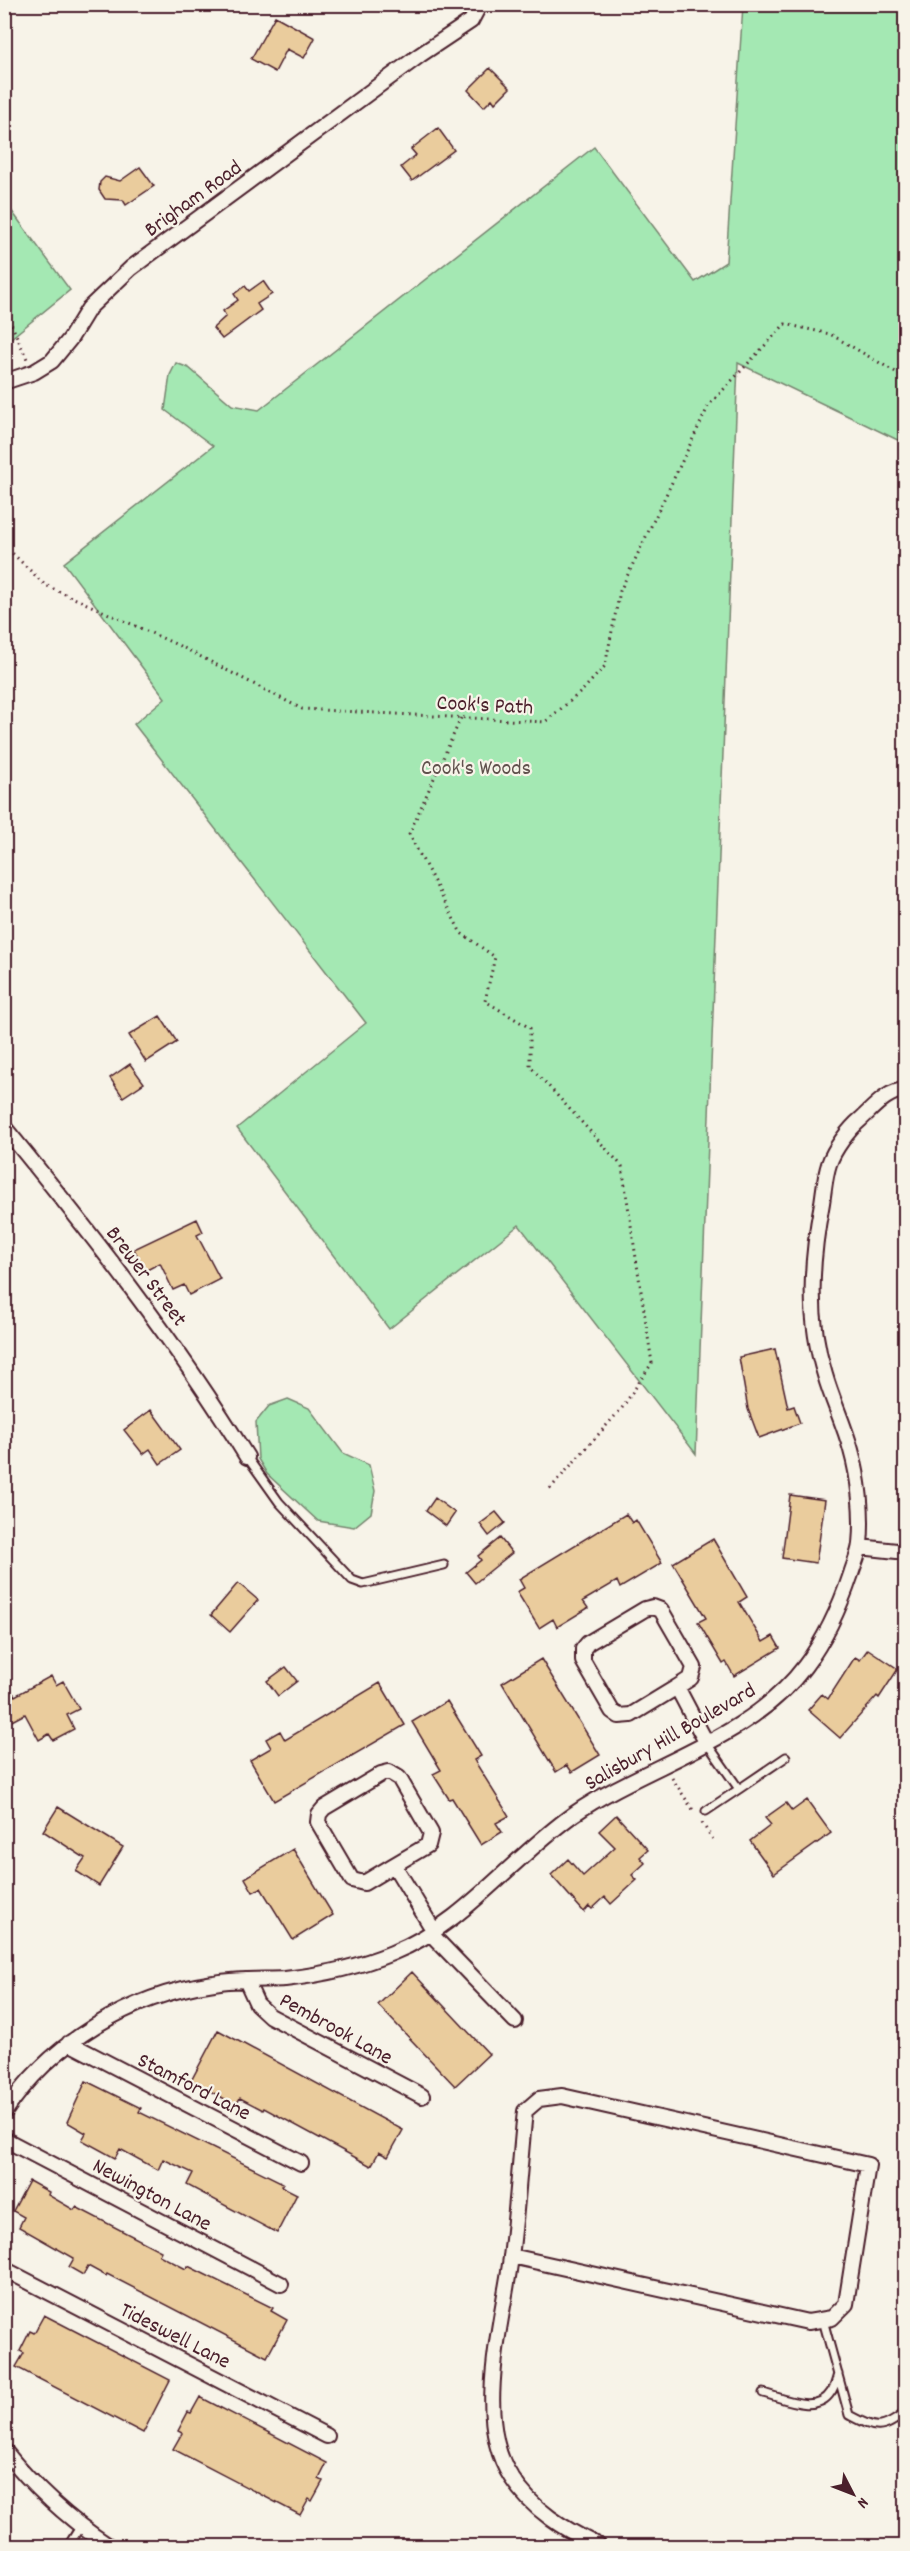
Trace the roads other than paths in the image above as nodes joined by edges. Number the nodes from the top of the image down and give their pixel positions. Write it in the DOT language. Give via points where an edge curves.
graph roads {
  1 [pos="480,4"];
  2 [pos="4,382"];
  3 [pos="906,1090"];
  4 [pos="4,1127"];
  5 [pos="247,1457"];
  6 [pos="860,1547"];
  7 [pos="906,1552"];
  8 [pos="444,1565"];
  9 [pos="677,1687"];
  10 [pos="706,1742"];
  11 [pos="786,1756"];
  12 [pos="739,1789"];
  13 [pos="706,1811"];
  14 [pos="394,1865"];
  15 [pos="432,1932"];
  16 [pos="246,1980"];
  17 [pos="515,2021"];
  18 [pos="69,2043"];
  19 [pos="422,2096"];
  20 [pos="4,2113"];
  21 [pos="4,2139"];
  22 [pos="301,2163"];
  23 [pos="511,2256"];
  24 [pos="4,2269"];
  25 [pos="281,2284"];
  26 [pos="823,2320"];
  27 [pos="838,2374"];
  28 [pos="763,2393"];
  29 [pos="906,2412"];
  30 [pos="327,2436"];
  31 [pos="4,2450"];
  32 [pos="80,2527"];
  33 [pos="68,2547"];
  34 [pos="109,2547"];
  35 [pos="599,2547"];
  1 -- 2 [label="street, Brigham Road" via="471,21 131,268 97,299 52,361"];
  3 -- 6 [label="street, Salisbury Hill Boulevard" via="894,1090 855,1124 829,1162 816,1238 811,1306 823,1372 852,1451 860,1505"];
  4 -- 5 [label="street, Brewer Street" via="129,1282"];
  5 -- 8 [label="lane" via="279,1502 352,1580 363,1584"];
  6 -- 7 [label="street"];
  6 -- 10 [label="street, Salisbury Hill Boulevard" via="838,1611 805,1666 765,1708"];
  9 -- 9 [label="street" via="631,1715 619,1716 612,1711 583,1661 583,1649 645,1609 657,1608 694,1667 691,1678"];
  9 -- 10 [label="street"];
  10 -- 12 [label="lane"];
  10 -- 15 [label="street, Salisbury Hill Boulevard" via="571,1816 483,1894"];
  11 -- 12 [label="lane"];
  12 -- 13 [label="lane"];
  14 -- 14 [label="street" via="364,1883 352,1880 318,1822 324,1808 389,1772 399,1778 431,1833 428,1845"];
  14 -- 15 [label="street"];
  15 -- 16 [label="street, Salisbury Hill Boulevard" via="405,1948 353,1967"];
  15 -- 17 [label="street"];
  16 -- 18 [label="street, Salisbury Hill Boulevard" via="204,1984 153,1998 96,2025"];
  16 -- 19 [label="street, Pembrook Lane" via="257,2004 270,2016"];
  18 -- 20 [label="street, Salisbury Hill Boulevard" via="26,2084"];
  18 -- 22 [label="street, Stamford Lane"];
  21 -- 25 [label="street, Newington Lane"];
  23 -- 26 [label="street" via="808,2322"];
  23 -- 26 [label="street" via="525,2111 539,2099 562,2096 868,2165 846,2304 832,2318"];
  23 -- 35 [label="street" via="494,2374 493,2420 499,2449 510,2476 532,2504 558,2525"];
  24 -- 30 [label="street, Tideswell Lane"];
  26 -- 27 [label="lane"];
  27 -- 28 [label="lane" via="832,2392 810,2405"];
  27 -- 29 [label="lane" via="849,2415 871,2426 889,2425"];
  31 -- 32 [label="street" via="35,2487"];
  32 -- 33 [label="lane"];
  32 -- 34 [label="street"];
}
